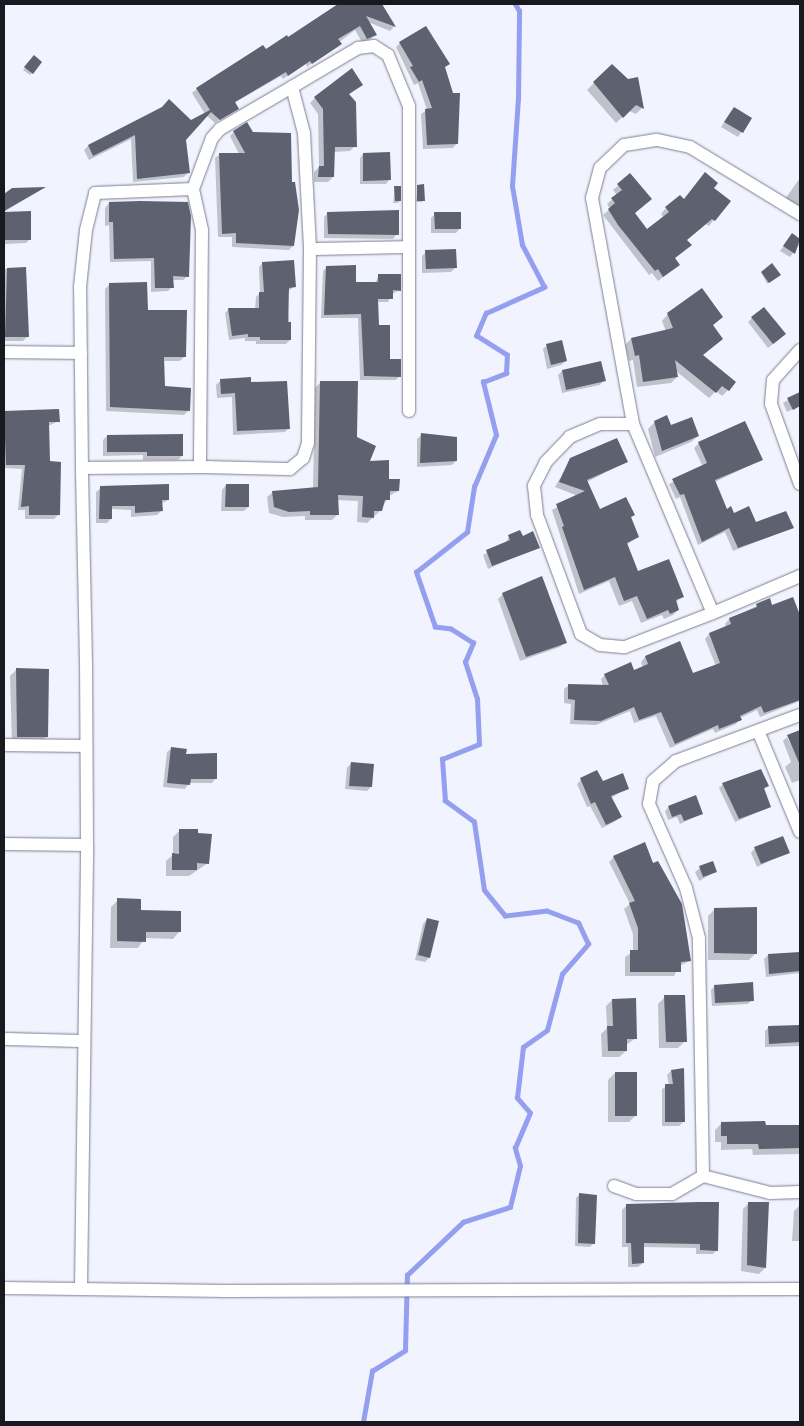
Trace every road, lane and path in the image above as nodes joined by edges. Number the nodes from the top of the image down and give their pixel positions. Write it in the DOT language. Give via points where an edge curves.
graph roads {
  1 [pos="292,87"];
  2 [pos="193,189"];
  3 [pos="800,214"];
  4 [pos="409,247"];
  5 [pos="310,249"];
  6 [pos="800,350"];
  7 [pos="4,352"];
  8 [pos="81,353"];
  9 [pos="409,411"];
  10 [pos="633,424"];
  11 [pos="200,467"];
  12 [pos="82,468"];
  13 [pos="800,484"];
  14 [pos="800,576"];
  15 [pos="713,612"];
  16 [pos="800,715"];
  17 [pos="759,733"];
  18 [pos="4,745"];
  19 [pos="86,746"];
  20 [pos="800,832"];
  21 [pos="4,844"];
  22 [pos="86,845"];
  23 [pos="4,1039"];
  24 [pos="83,1041"];
  25 [pos="702,1176"];
  26 [pos="614,1186"];
  27 [pos="800,1192"];
  28 [pos="4,1288"];
  29 [pos="81,1288"];
  30 [pos="800,1289"];
  1 -- 2 [label="street" via="220,129 208,146"];
  1 -- 4 [label="street" via="358,48 374,46 388,55 409,106"];
  1 -- 5 [label="street" via="304,134"];
  2 -- 8 [label="street" via="95,193 86,230 80,288"];
  2 -- 11 [label="street" via="202,230"];
  3 -- 10 [label="street" via="690,147 656,140 624,145 600,168 592,198"];
  4 -- 5 [label="street"];
  4 -- 9 [label="street"];
  5 -- 11 [label="street" via="308,443 303,458 290,469"];
  6 -- 13 [label="street" via="773,380 771,404"];
  7 -- 8 [label="street"];
  8 -- 12 [label="street"];
  10 -- 15 [label="street"];
  10 -- 15 [label="street" via="600,424 570,437 546,462 534,486 537,515 581,634 600,645 625,647"];
  11 -- 12 [label="street"];
  12 -- 19 [label="street"];
  14 -- 15 [label="street"];
  16 -- 17 [label="street"];
  17 -- 20 [label="street"];
  17 -- 25 [label="street" via="676,761 653,781 649,804 686,888 699,938"];
  18 -- 19 [label="street"];
  19 -- 22 [label="street"];
  21 -- 22 [label="street"];
  22 -- 24 [label="street"];
  23 -- 24 [label="street"];
  24 -- 29 [label="street"];
  25 -- 26 [label="street" via="672,1194 636,1194"];
  25 -- 27 [label="street" via="770,1192"];
  28 -- 29 [label="street"];
  29 -- 30 [label="street" via="226,1292"];
}
